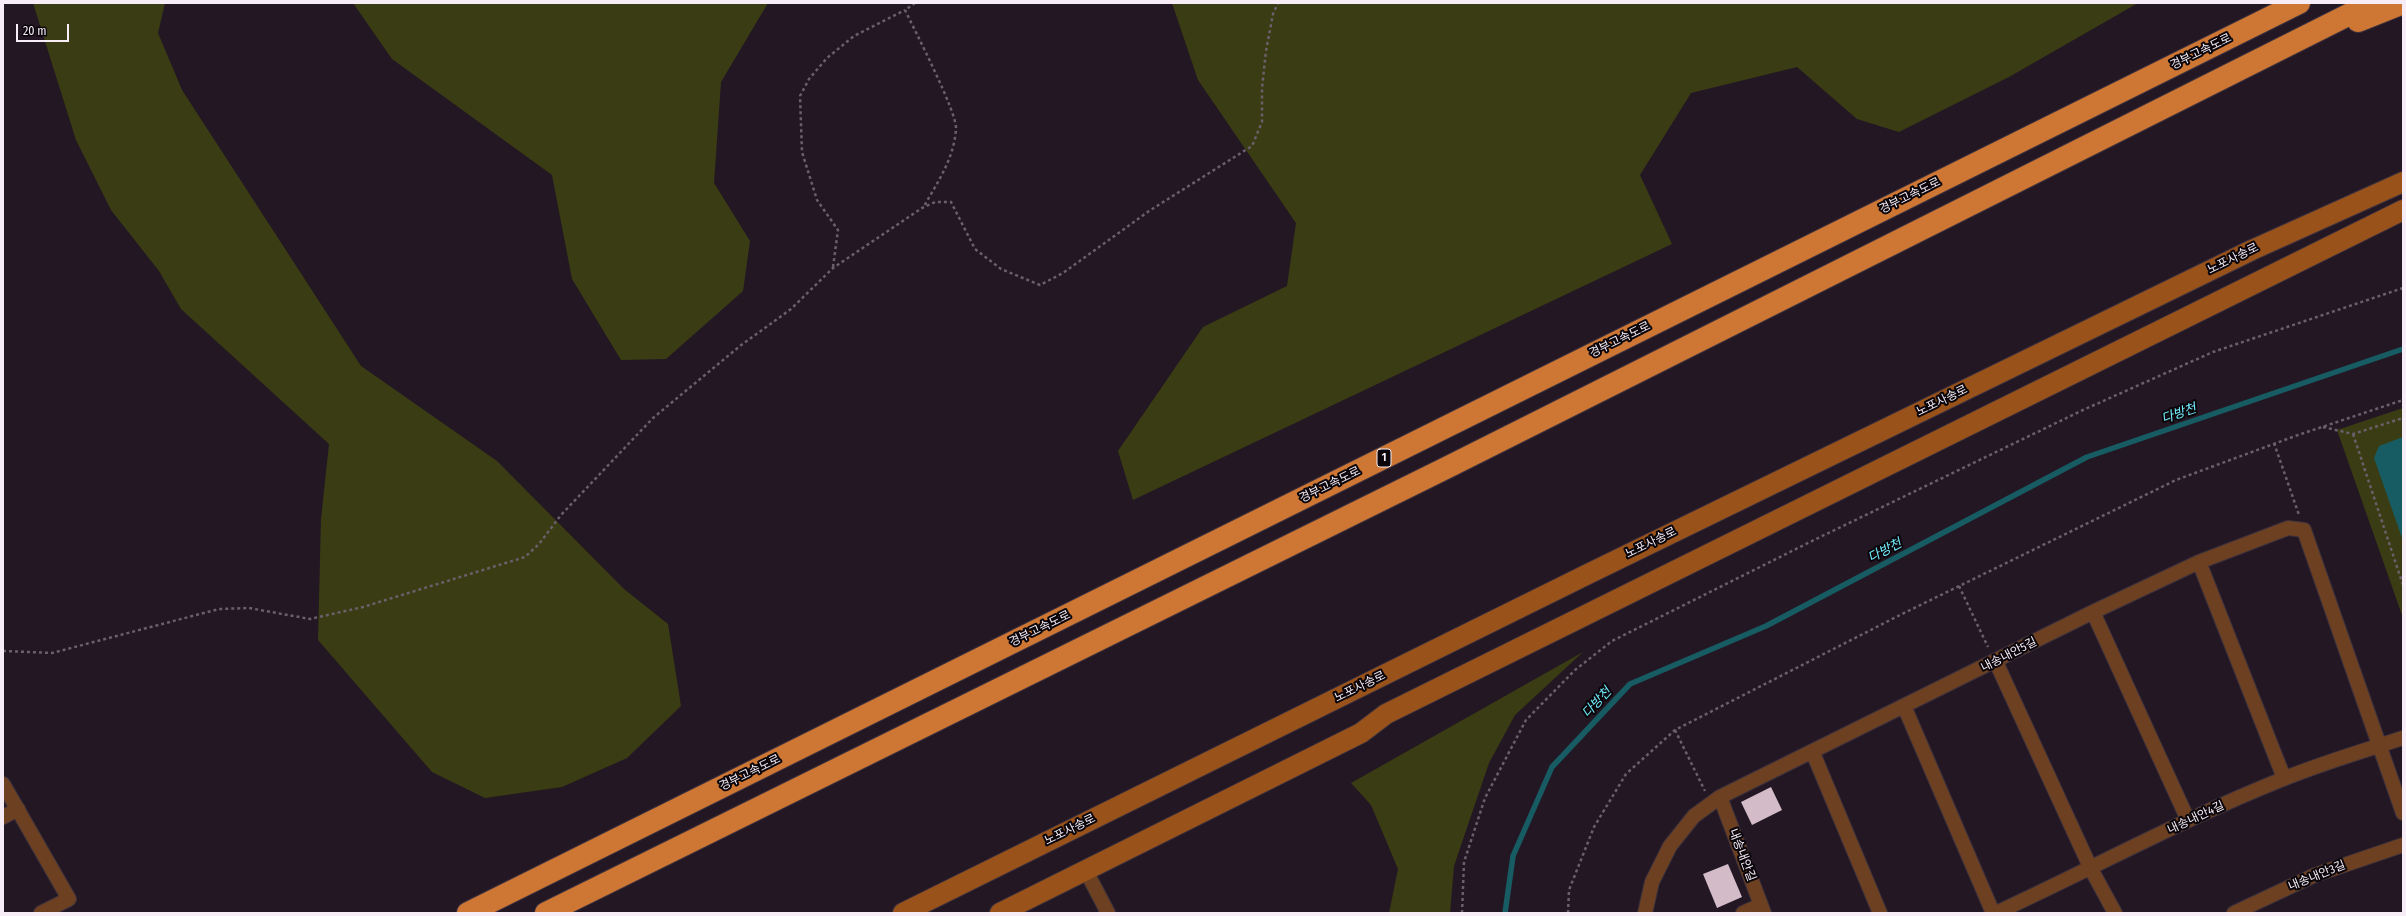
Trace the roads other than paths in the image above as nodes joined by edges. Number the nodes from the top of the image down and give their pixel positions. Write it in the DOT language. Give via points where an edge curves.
graph roads {
  1 [pos="2300,3"];
  2 [pos="2372,3"];
  3 [pos="2403,3"];
  4 [pos="2249,64"];
  5 [pos="2403,182"];
  6 [pos="2403,210"];
  7 [pos="2199,562"];
  8 [pos="2094,612"];
  9 [pos="1996,662"];
  10 [pos="1904,706"];
  11 [pos="2403,738"];
  12 [pos="2378,746"];
  13 [pos="1812,753"];
  14 [pos="2284,778"];
  15 [pos="3,784"];
  16 [pos="1715,800"];
  17 [pos="18,809"];
  18 [pos="2403,813"];
  19 [pos="3,817"];
  20 [pos="2188,820"];
  21 [pos="2403,845"];
  22 [pos="2091,869"];
  23 [pos="1086,871"];
  24 [pos="1763,909"];
  25 [pos="41,913"];
  26 [pos="468,913"];
  27 [pos="546,913"];
  28 [pos="903,913"];
  29 [pos="1000,913"];
  30 [pos="1108,913"];
  31 [pos="1645,913"];
  32 [pos="1743,913"];
  33 [pos="1880,913"];
  34 [pos="1994,913"];
  35 [pos="2115,913"];
  36 [pos="2234,913"];
  1 -- 26 [label="highway, 경부고속도로 / 1"];
  2 -- 4 [label="highway"];
  3 -- 4 [label="highway"];
  4 -- 27 [label="highway" via="1448,467"];
  5 -- 28 [label="main road, 노포사송로" via="2230,260 1595,570"];
  6 -- 23 [label="main road" via="1386,714 1361,733"];
  7 -- 8 [label="street, 내송내안5길"];
  7 -- 12 [label="street, 내송내안5길" via="2288,528 2304,530"];
  7 -- 14 [label="street"];
  8 -- 9 [label="street, 내송내안5길"];
  8 -- 20 [label="street"];
  9 -- 10 [label="street, 내송내안5길"];
  9 -- 22 [label="street"];
  10 -- 13 [label="street, 내송내안5길"];
  10 -- 34 [label="street"];
  11 -- 12 [label="street, 내송내안4길"];
  12 -- 14 [label="street, 내송내안4길"];
  12 -- 18 [label="street"];
  13 -- 16 [label="street, 내송내안5길"];
  13 -- 33 [label="street"];
  14 -- 20 [label="street, 내송내안4길"];
  15 -- 17 [label="street"];
  16 -- 24 [label="street, 내송내안길"];
  16 -- 31 [label="street, 내송내안5길" via="1694,816 1670,846 1652,882"];
  17 -- 19 [label="street"];
  17 -- 25 [label="street" via="69,898"];
  20 -- 22 [label="street, 내송내안4길"];
  21 -- 36 [label="street, 내송내안3길" via="2315,875"];
  22 -- 34 [label="street, 내송내안4길"];
  22 -- 35 [label="street"];
  23 -- 29 [label="main road"];
  23 -- 30 [label="street"];
  24 -- 32 [label="street"];
}
